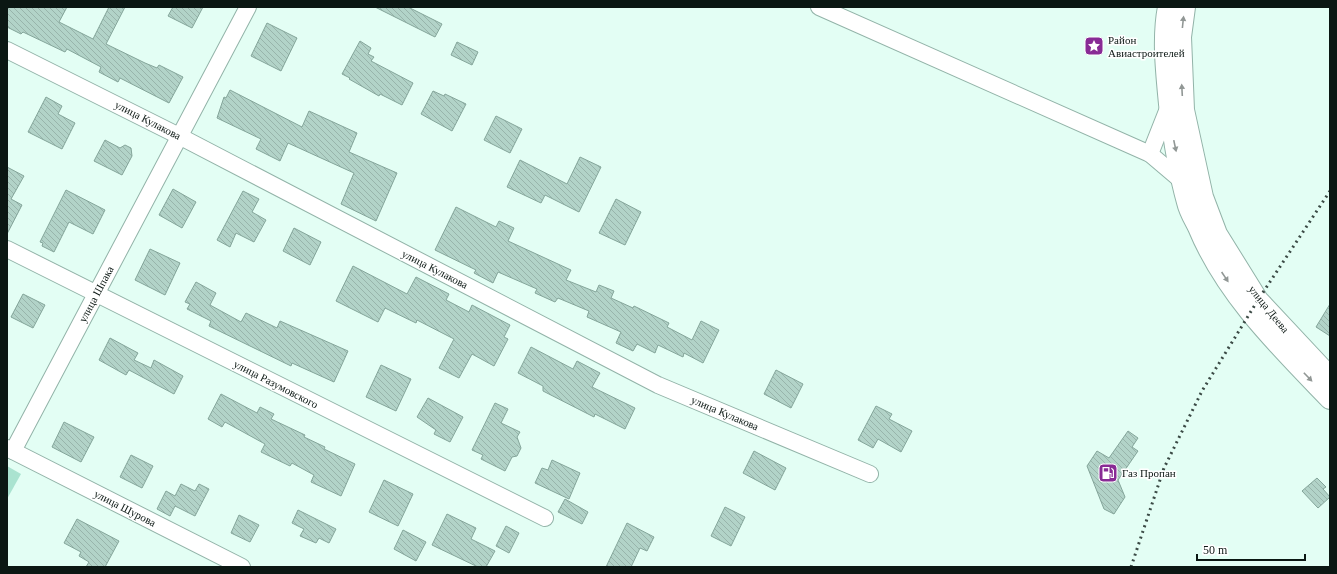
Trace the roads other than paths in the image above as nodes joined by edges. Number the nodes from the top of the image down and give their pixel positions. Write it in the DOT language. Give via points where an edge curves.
graph roads {
  1 [pos="248,7"];
  2 [pos="819,7"];
  3 [pos="1168,7"];
  4 [pos="1185,7"];
  5 [pos="7,50"];
  6 [pos="1169,103"];
  7 [pos="179,136"];
  8 [pos="1150,154"];
  9 [pos="1182,182"];
  10 [pos="7,250"];
  11 [pos="96,294"];
  12 [pos="1330,378"];
  13 [pos="1330,399"];
  14 [pos="10,450"];
  15 [pos="870,474"];
  16 [pos="545,518"];
  17 [pos="242,567"];
  1 -- 7 [label="street, улица Шпака"];
  2 -- 8 [label="street"];
  3 -- 6 [label="main road" via="1164,24"];
  12 -- 4 [label="main road, улица Деева, one-way" via="1258,300 1217,234 1204,197 1184,110 1181,37"];
  5 -- 7 [label="street, улица Кулакова"];
  6 -- 8 [label="street"];
  6 -- 9 [label="main road, one-way"];
  7 -- 11 [label="street, улица Шпака"];
  7 -- 15 [label="street, улица Кулакова" via="658,385"];
  8 -- 9 [label="street"];
  9 -- 13 [label="main road, one-way" via="1187,203 1207,250 1244,306"];
  10 -- 11 [label="street, улица Разумовского"];
  11 -- 14 [label="street, улица Шпака"];
  11 -- 16 [label="street, улица Разумовского"];
  14 -- 17 [label="street, улица Шурова"];
}
